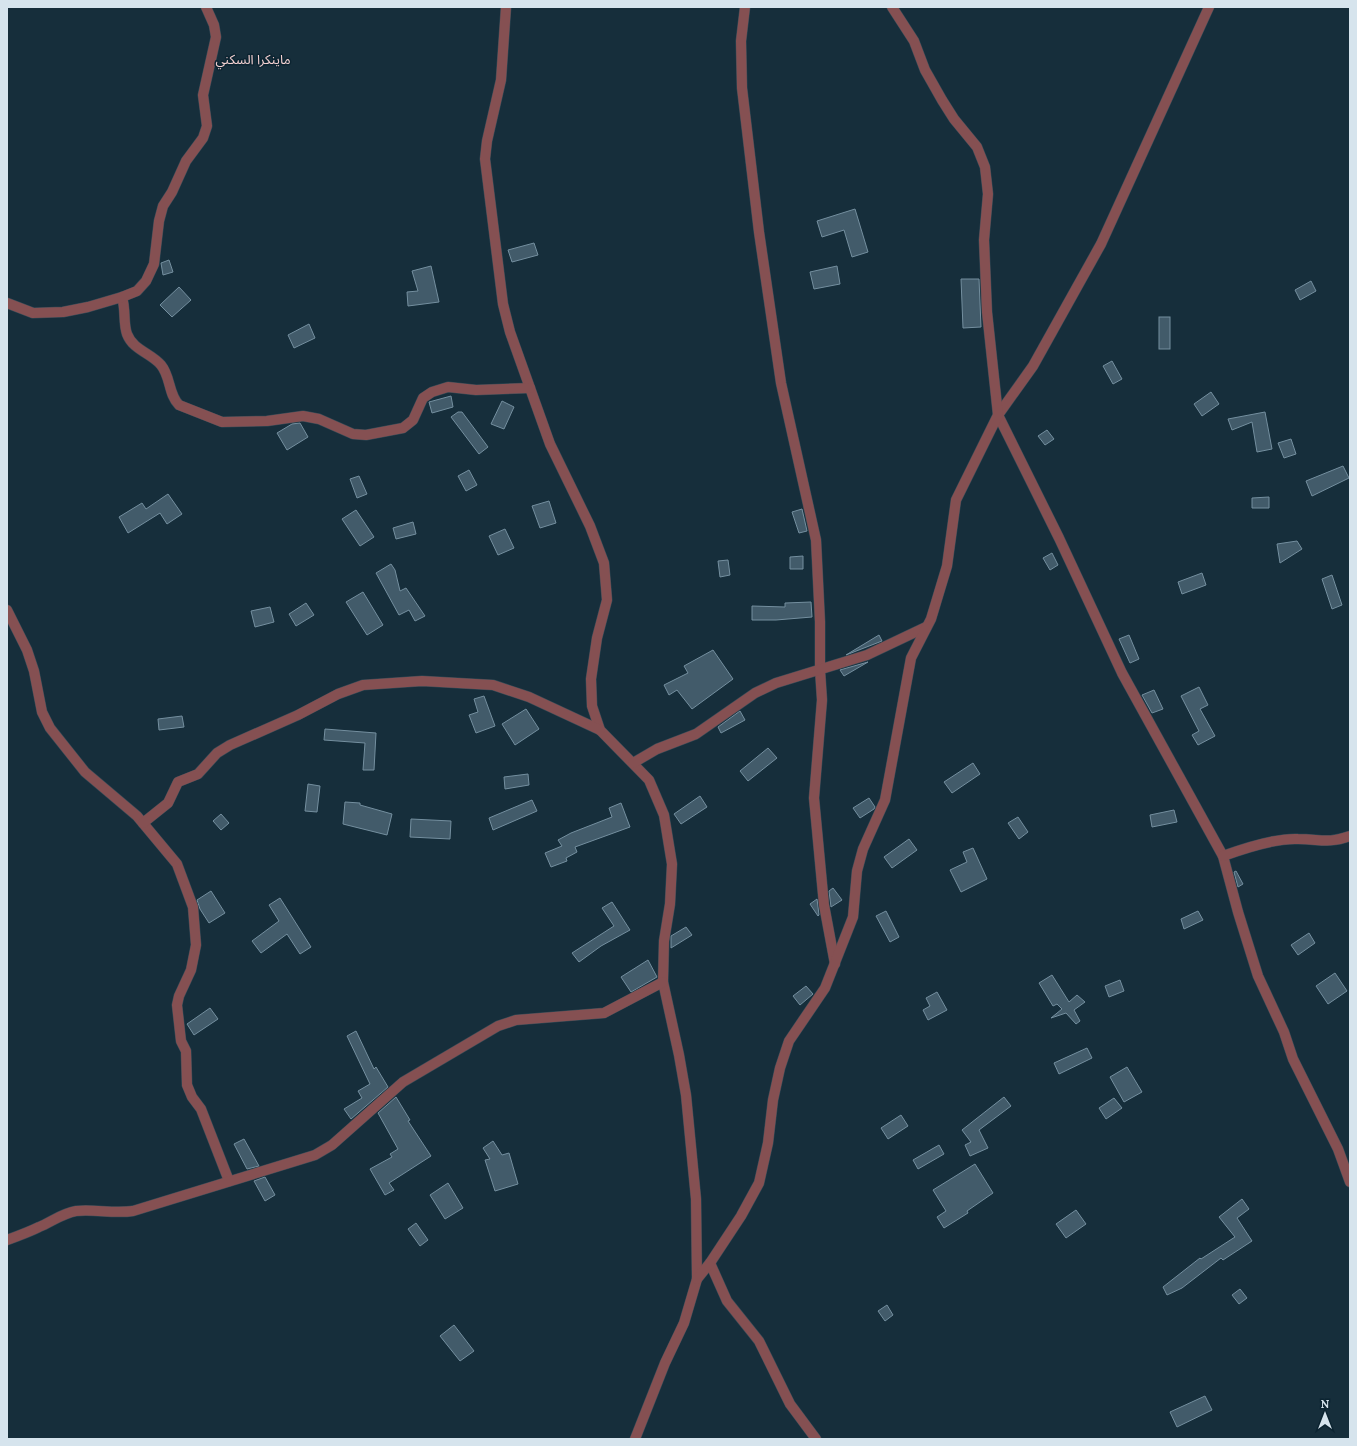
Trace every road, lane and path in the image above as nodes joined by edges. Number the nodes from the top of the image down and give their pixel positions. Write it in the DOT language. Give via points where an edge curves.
graph roads {
  1 [pos="206,7"];
  2 [pos="506,7"];
  3 [pos="746,7"];
  4 [pos="892,7"];
  5 [pos="1209,7"];
  6 [pos="122,297"];
  7 [pos="7,304"];
  8 [pos="530,388"];
  9 [pos="998,415"];
  10 [pos="7,610"];
  11 [pos="926,627"];
  12 [pos="820,670"];
  13 [pos="600,730"];
  14 [pos="633,763"];
  15 [pos="143,823"];
  16 [pos="1350,836"];
  17 [pos="1223,856"];
  18 [pos="835,966"];
  19 [pos="663,982"];
  20 [pos="230,1181"];
  21 [pos="1350,1182"];
  22 [pos="7,1240"];
  23 [pos="710,1264"];
  24 [pos="697,1279"];
  25 [pos="635,1439"];
  26 [pos="816,1439"];
  1 -- 6 [label="street" via="216,37 203,95 206,133 186,161 163,206 154,264 146,281 137,291"];
  2 -- 8 [label="street" via="502,80 487,141 486,159 503,304"];
  3 -- 12 [label="street" via="742,41 742,88 774,338 791,433 816,540"];
  4 -- 9 [label="street" via="914,41 925,70 942,100 954,119 978,147 985,167 988,194 984,240 987,312"];
  5 -- 9 [label="street" via="1101,244 1033,366"];
  6 -- 7 [label="street" via="63,312 33,312"];
  6 -- 8 [label="street" via="127,334 135,346 161,366 174,400 179,405 222,422 241,423 303,416 319,419 353,434 366,435 403,428 412,420 423,398 432,392 448,388"];
  8 -- 13 [label="street" via="550,444 590,526 604,562 607,600 597,638 591,679 592,706"];
  9 -- 11 [label="street" via="956,500 947,566 931,619"];
  9 -- 17 [label="street" via="1122,673"];
  10 -- 15 [label="street" via="28,650 42,712 50,728 85,772 124,803"];
  11 -- 12 [label="street" via="867,655"];
  11 -- 18 [label="street" via="911,658 885,800 863,848 857,871 853,917"];
  12 -- 14 [label="street" via="776,683 755,693 696,734 657,749"];
  12 -- 18 [label="street" via="822,700 814,798 824,905"];
  13 -- 14 [label="street"];
  13 -- 15 [label="street" via="529,697 493,685 422,681 363,685 338,694 217,753 198,774 178,782 168,803"];
  14 -- 19 [label="street" via="649,780 664,815 672,864 670,904 664,941"];
  15 -- 20 [label="street" via="177,864 192,907 194,958 179,996 177,1018 181,1041 186,1051 187,1085 201,1109"];
  16 -- 17 [label="street" via="1335,842 1297,838 1244,848"];
  17 -- 21 [label="street" via="1258,976 1284,1032 1293,1059 1338,1149"];
  18 -- 23 [label="street" via="825,988 789,1040 773,1100 768,1143 759,1183"];
  19 -- 20 [label="street" via="604,1013 516,1020 498,1026 403,1082 332,1145 268,1170"];
  19 -- 24 [label="street" via="686,1095 696,1199"];
  20 -- 22 [label="street" via="133,1211 75,1211"];
  23 -- 24 [label="street"];
  23 -- 26 [label="street" via="727,1302 759,1341 790,1404"];
  24 -- 25 [label="street" via="684,1323 664,1364"];
}
